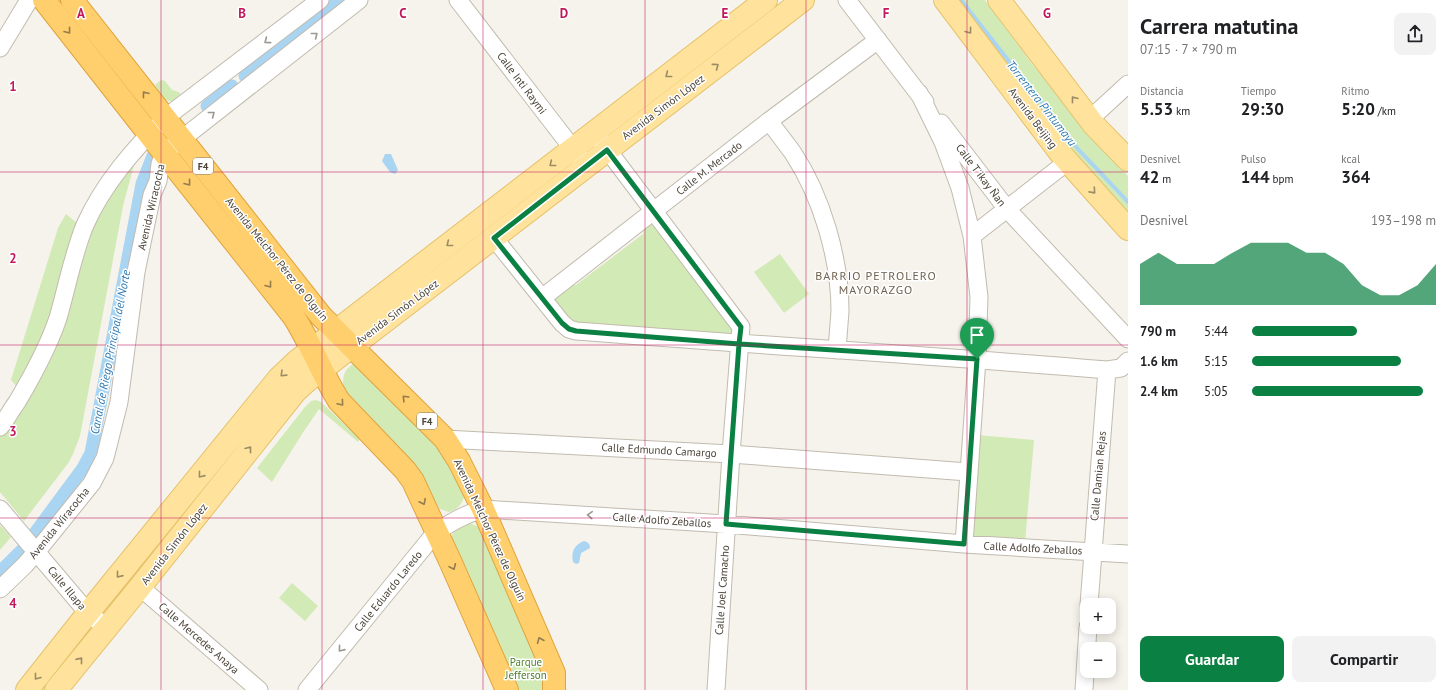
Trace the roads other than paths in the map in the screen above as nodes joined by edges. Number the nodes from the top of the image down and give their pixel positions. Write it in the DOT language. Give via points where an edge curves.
graph roads {
  1 [pos="29,0"];
  2 [pos="44,0"];
  3 [pos="72,0"];
  4 [pos="320,0"];
  5 [pos="359,0"];
  6 [pos="458,0"];
  7 [pos="766,0"];
  8 [pos="803,0"];
  9 [pos="847,0"];
  10 [pos="945,0"];
  11 [pos="999,0"];
  12 [pos="878,40"];
  13 [pos="0,48"];
  14 [pos="1128,84"];
  15 [pos="919,93"];
  16 [pos="165,118"];
  17 [pos="1090,118"];
  18 [pos="769,121"];
  19 [pos="594,132"];
  20 [pos="149,134"];
  21 [pos="181,138"];
  22 [pos="572,149"];
  23 [pos="607,150"];
  24 [pos="164,153"];
  25 [pos="1128,160"];
  26 [pos="1067,162"];
  27 [pos="586,166"];
  28 [pos="1007,209"];
  29 [pos="654,211"];
  30 [pos="1128,229"];
  31 [pos="972,236"];
  32 [pos="494,238"];
  33 [pos="542,298"];
  34 [pos="337,330"];
  35 [pos="1128,339"];
  36 [pos="739,344"];
  37 [pos="352,346"];
  38 [pos="312,348"];
  39 [pos="837,350"];
  40 [pos="977,359"];
  41 [pos="1128,361"];
  42 [pos="322,369"];
  43 [pos="1107,370"];
  44 [pos="0,427"];
  45 [pos="445,439"];
  46 [pos="731,454"];
  47 [pos="968,472"];
  48 [pos="0,509"];
  49 [pos="483,509"];
  50 [pos="726,524"];
  51 [pos="436,532"];
  52 [pos="964,544"];
  53 [pos="1092,551"];
  54 [pos="37,552"];
  55 [pos="1128,554"];
  56 [pos="140,587"];
  57 [pos="0,588"];
  58 [pos="1089,598"];
  59 [pos="88,613"];
  60 [pos="106,627"];
  61 [pos="1088,634"];
  62 [pos="27,690"];
  63 [pos="56,690"];
  64 [pos="258,690"];
  65 [pos="307,690"];
  66 [pos="507,690"];
  67 [pos="554,690"];
  68 [pos="716,690"];
  69 [pos="1084,690"];
  1 -- 13 [label="street"];
  2 -- 20 [label="highway, Avenida Melchor Pérez de Olguín / F4, one-way"];
  16 -- 3 [label="highway, Avenida Melchor Pérez de Olguín / F4, one-way"];
  4 -- 16 [label="street, one-way"];
  21 -- 5 [label="street, Avenida Wiracocha, one-way"];
  6 -- 22 [label="street, Calle Inti Raymi"];
  7 -- 19 [label="main road, Avenida Simón López, one-way"];
  23 -- 8 [label="main road, Avenida Simón López, one-way"];
  9 -- 12 [label="street, Calle T'ikay Ñan"];
  10 -- 26 [label="main road, Avenida Beijing, one-way"];
  17 -- 11 [label="main road, one-way"];
  12 -- 15 [label="street, Calle T'ikay Ñan"];
  12 -- 18 [label="street, Calle M. Mercado"];
  14 -- 17 [label="street"];
  15 -- 28 [label="street, Calle T'ikay Ñan"];
  15 -- 31 [label="street" via="943,142 960,188"];
  16 -- 20 [label="street"];
  16 -- 21 [label="highway, Avenida Melchor Pérez de Olguín / F4"];
  17 -- 25 [label="main road"];
  18 -- 29 [label="street, Calle M. Mercado"];
  18 -- 39 [label="street" via="794,154 813,190 827,229 837,275 840,309"];
  19 -- 22 [label="main road, Avenida Simón López"];
  19 -- 23 [label="street, Calle Joel Camacho"];
  20 -- 24 [label="highway, Avenida Melchor Pérez de Olguín / F4"];
  20 -- 44 [label="street" via="110,181 96,203 85,226 58,319 44,356"];
  21 -- 24 [label="street, Avenida Wiracocha"];
  21 -- 34 [label="highway, Avenida Melchor Pérez de Olguín / F4" via="321,316"];
  22 -- 27 [label="street, Calle Inti Raymi"];
  22 -- 34 [label="main road, Avenida Simón López, one-way"];
  23 -- 27 [label="main road, Avenida Simón López"];
  23 -- 29 [label="street, Calle Joel Camacho"];
  24 -- 38 [label="highway, Avenida Melchor Pérez de Olguín / F4, one-way" via="294,317"];
  24 -- 54 [label="street, Avenida Wiracocha" via="158,182 152,195 136,272 119,402 106,458 92,483"];
  26 -- 28 [label="street"];
  26 -- 30 [label="main road, Avenida Beijing, one-way"];
  27 -- 32 [label="main road, Avenida Simón López"];
  28 -- 31 [label="street"];
  28 -- 35 [label="street, Calle T'ikay Ñan"];
  29 -- 33 [label="street, Calle M. Mercado"];
  29 -- 36 [label="street, Calle Joel Camacho" via="741,327"];
  31 -- 40 [label="street" via="979,297"];
  32 -- 33 [label="street"];
  32 -- 37 [label="main road, Avenida Simón López"];
  33 -- 36 [label="street" via="562,323 576,331"];
  34 -- 37 [label="highway, Avenida Melchor Pérez de Olguín / F4"];
  34 -- 38 [label="main road, Avenida Simón López"];
  36 -- 39 [label="street"];
  36 -- 46 [label="street, Calle Joel Camacho"];
  37 -- 42 [label="main road, Avenida Simón López"];
  45 -- 37 [label="highway, Avenida Melchor Pérez de Olguín / F4, one-way"];
  38 -- 42 [label="highway, Avenida Melchor Pérez de Olguín / F4"];
  38 -- 59 [label="main road, Avenida Simón López, one-way" via="279,378"];
  39 -- 40 [label="street"];
  40 -- 43 [label="street"];
  40 -- 47 [label="street"];
  41 -- 43 [label="street" via="1121,368"];
  42 -- 51 [label="highway, Avenida Melchor Pérez de Olguín / F4, one-way" via="339,401 413,481"];
  56 -- 42 [label="main road, Avenida Simón López, one-way" via="294,392"];
  43 -- 53 [label="street, Calle Damian Rejas"];
  45 -- 46 [label="street, Calle Edmundo Camargo"];
  45 -- 49 [label="highway, Avenida Melchor Pérez de Olguín / F4"];
  46 -- 47 [label="street, Calle Edmundo Camargo"];
  46 -- 50 [label="street, Calle Joel Camacho"];
  47 -- 52 [label="street"];
  48 -- 54 [label="street, Calle Illapa"];
  50 -- 49 [label="street, Calle Adolfo Zeballos, one-way"];
  49 -- 51 [label="street, Calle Eduardo Laredo" via="462,516"];
  67 -- 49 [label="highway, Avenida Melchor Pérez de Olguín / F4, one-way" via="554,673"];
  50 -- 52 [label="street, Calle Adolfo Zeballos"];
  50 -- 68 [label="street, Calle Joel Camacho"];
  51 -- 65 [label="street, Calle Eduardo Laredo, one-way"];
  51 -- 66 [label="highway, Avenida Melchor Pérez de Olguín / F4, one-way"];
  52 -- 53 [label="street, Calle Adolfo Zeballos"];
  53 -- 55 [label="street, Calle Adolfo Zeballos"];
  53 -- 58 [label="street, Calle Damian Rejas"];
  54 -- 57 [label="street, Avenida Wiracocha"];
  54 -- 59 [label="street, Calle Illapa"];
  56 -- 60 [label="main road, Avenida Simón López"];
  56 -- 64 [label="street, Calle Mercedes Anaya"];
  59 -- 60 [label="street, Calle Illapa"];
  59 -- 62 [label="main road, Avenida Simón López, one-way"];
  63 -- 60 [label="main road, Avenida Simón López, one-way"];
  61 -- 69 [label="street"];
}
